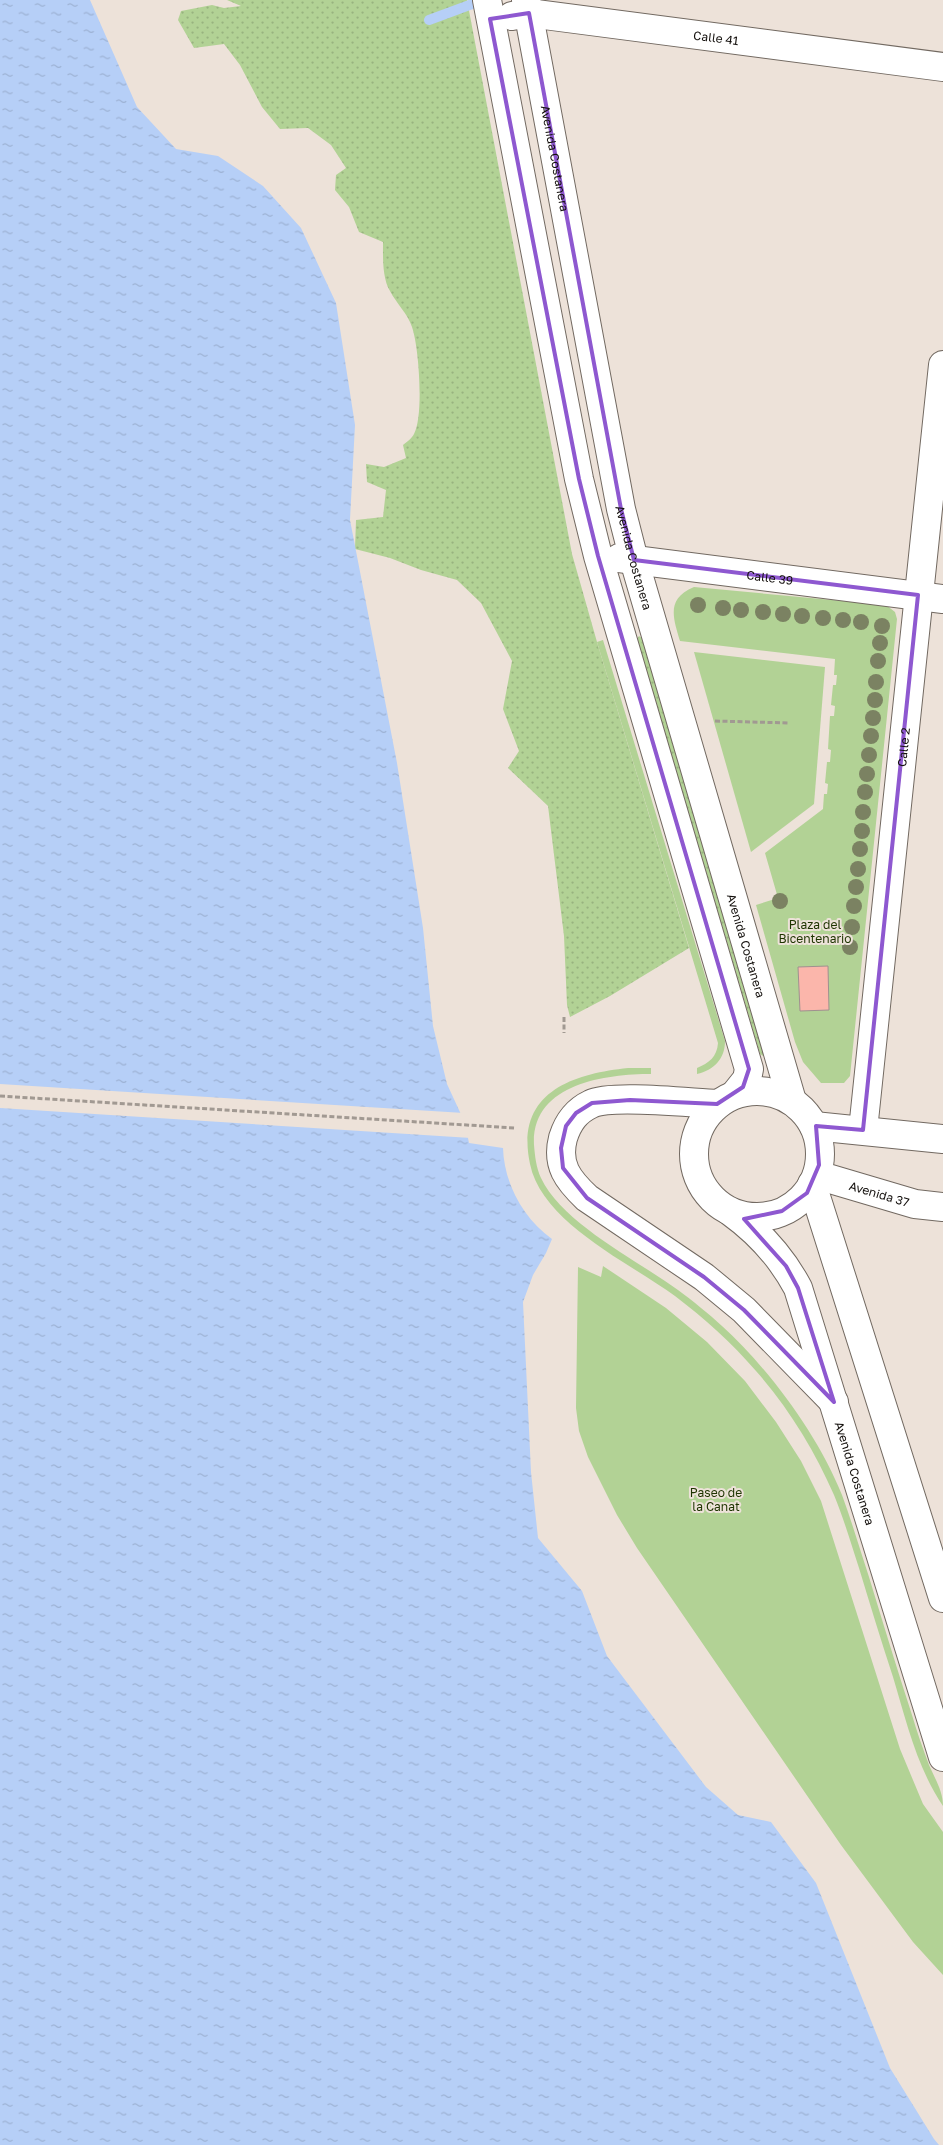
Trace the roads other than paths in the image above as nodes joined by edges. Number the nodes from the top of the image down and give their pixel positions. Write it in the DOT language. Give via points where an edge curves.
graph roads {
  1 [pos="527,7"];
  2 [pos="489,10"];
  3 [pos="943,66"];
  4 [pos="943,365"];
  5 [pos="598,556"];
  6 [pos="634,560"];
  7 [pos="930,597"];
  8 [pos="726,1099"];
  9 [pos="792,1101"];
  10 [pos="814,1126"];
  11 [pos="862,1130"];
  12 [pos="943,1139"];
  13 [pos="814,1180"];
  14 [pos="943,1206"];
  15 [pos="731,1212"];
  16 [pos="834,1402"];
  17 [pos="943,1598"];
  18 [pos="943,1757"];
  1 -- 2 [label="street, Calle 41"];
  1 -- 3 [label="street, Calle 41"];
  1 -- 6 [label="street, Avenida Costanera" via="619,499"];
  2 -- 5 [label="street" via="579,478"];
  4 -- 7 [label="street, Calle 2"];
  5 -- 6 [label="street, Calle 39"];
  5 -- 8 [label="street" via="749,1069 747,1079"];
  6 -- 7 [label="street, Calle 39"];
  6 -- 9 [label="street, Avenida Costanera"];
  7 -- 11 [label="street, Calle 2"];
  8 -- 9 [label="street" via="746,1091 767,1091"];
  8 -- 15 [label="street" via="709,1112 698,1131 693,1152 700,1183 713,1200"];
  8 -- 16 [label="street" via="608,1100 592,1103 576,1113 566,1126 561,1148 563,1168 587,1198 657,1243 744,1310"];
  9 -- 10 [label="street"];
  10 -- 11 [label="street"];
  10 -- 13 [label="street" via="820,1145"];
  11 -- 12 [label="street"];
  13 -- 14 [label="street, Avenida 37" via="915,1204"];
  13 -- 15 [label="street" via="800,1200 773,1215 752,1217"];
  13 -- 17 [label="street"];
  15 -- 16 [label="street, Avenida Costanera" via="768,1244 794,1280"];
  16 -- 18 [label="street, Avenida Costanera"];
}
